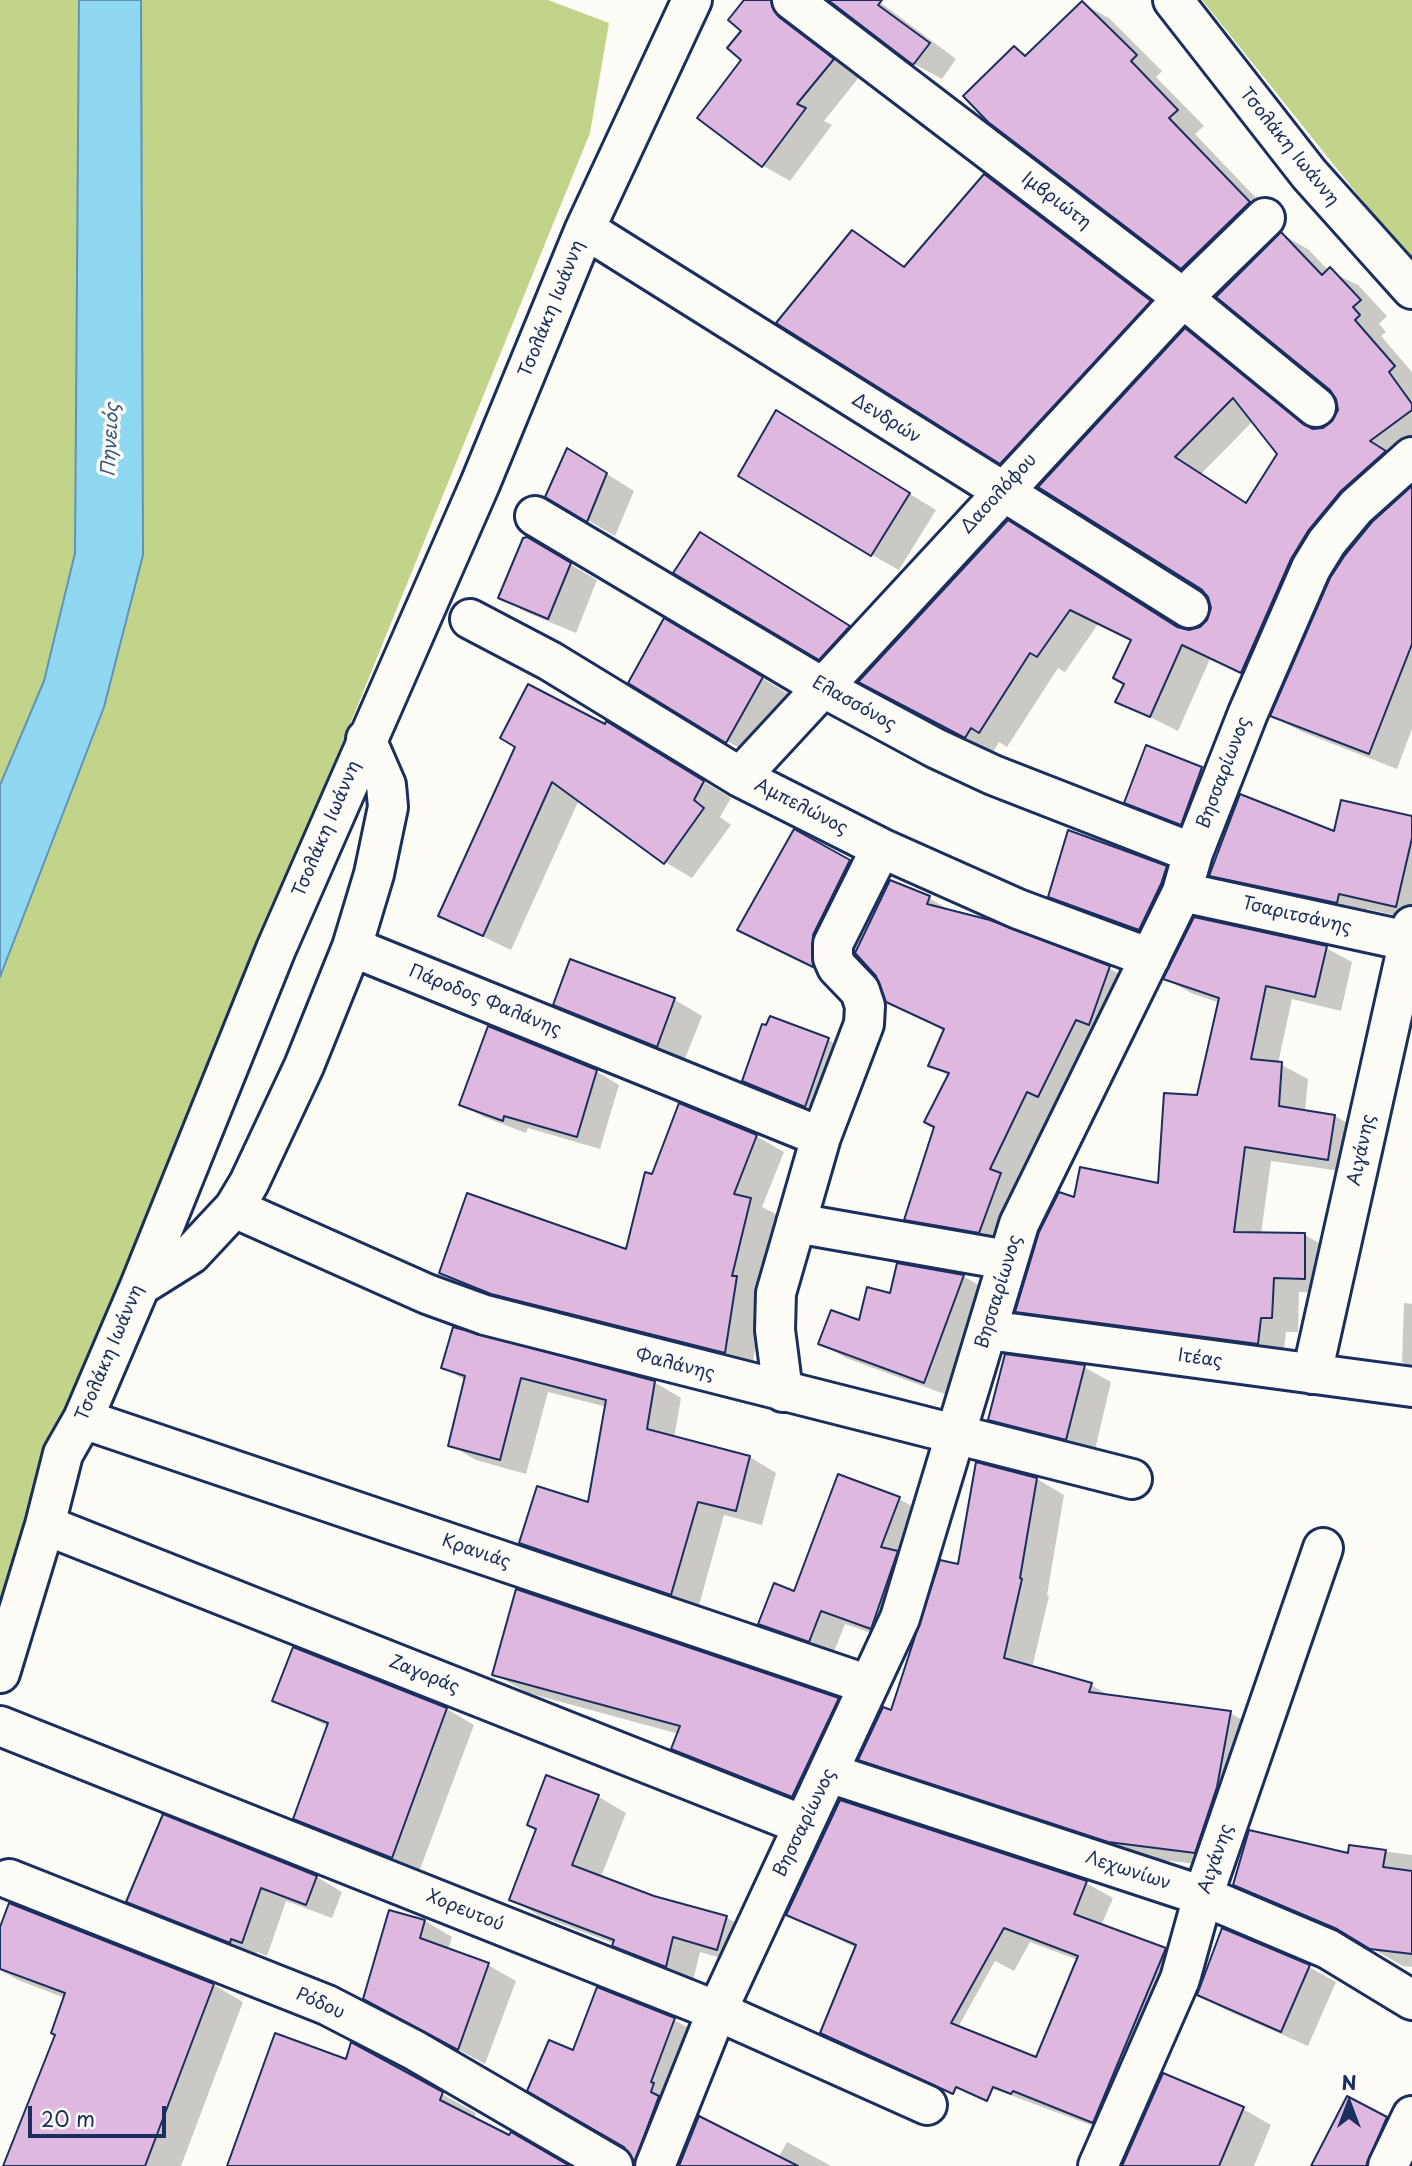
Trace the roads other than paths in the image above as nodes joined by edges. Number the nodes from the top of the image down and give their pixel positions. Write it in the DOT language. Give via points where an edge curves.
graph roads {
  1 [pos="692,0"];
  2 [pos="792,0"];
  3 [pos="1173,0"];
  4 [pos="1265,218"];
  5 [pos="584,229"];
  6 [pos="1412,289"];
  7 [pos="1183,298"];
  8 [pos="1316,407"];
  9 [pos="1412,457"];
  10 [pos="1002,491"];
  11 [pos="535,516"];
  12 [pos="1189,608"];
  13 [pos="470,619"];
  14 [pos="822,687"];
  15 [pos="366,739"];
  16 [pos="740,777"];
  17 [pos="881,848"];
  18 [pos="1193,853"];
  19 [pos="1182,892"];
  20 [pos="1411,936"];
  21 [pos="352,947"];
  22 [pos="1150,958"];
  23 [pos="821,1137"];
  24 [pos="234,1208"];
  25 [pos="796,1223"];
  26 [pos="1007,1260"];
  27 [pos="140,1286"];
  28 [pos="988,1330"];
  29 [pos="1312,1374"];
  30 [pos="1412,1387"];
  31 [pos="783,1392"];
  32 [pos="83,1419"];
  33 [pos="954,1434"];
  34 [pos="1132,1479"];
  35 [pos="45,1525"];
  36 [pos="1323,1548"];
  37 [pos="0,1672"];
  38 [pos="869,1685"];
  39 [pos="0,1726"];
  40 [pos="829,1773"];
  41 [pos="803,1825"];
  42 [pos="9,1879"];
  43 [pos="1203,1896"];
  44 [pos="1412,2000"];
  45 [pos="717,2011"];
  46 [pos="927,2105"];
  47 [pos="1412,2116"];
  48 [pos="613,2166"];
  49 [pos="654,2166"];
  50 [pos="1098,2166"];
  51 [pos="1388,2166"];
  1 -- 5 [label="street, Τσολάκη Ιωάννη"];
  2 -- 7 [label="street, Ιμβριώτη"];
  3 -- 6 [label="street, Τσολάκη Ιωάννη" via="1309,174"];
  4 -- 7 [label="street, Δασολόφου"];
  5 -- 10 [label="street, Δενδρών"];
  5 -- 15 [label="street, Τσολάκη Ιωάννη" via="500,437"];
  7 -- 8 [label="street, Ιμβριώτη"];
  7 -- 10 [label="street, Δασολόφου"];
  9 -- 18 [label="street, Βησσαρίωνος" via="1356,506 1311,568"];
  10 -- 12 [label="street, Δενδρών"];
  10 -- 14 [label="street, Δασολόφου"];
  11 -- 14 [label="street, Ελασσόνος"];
  13 -- 16 [label="street, Αμπελώνος"];
  14 -- 16 [label="street, Δασολόφου"];
  14 -- 18 [label="street, Ελασσόνος" via="993,775"];
  15 -- 21 [label="street" via="386,785 388,807"];
  15 -- 27 [label="street, Τσολάκη Ιωάννη"];
  16 -- 17 [label="street, Αμπελώνος"];
  17 -- 22 [label="street, Αμπελώνος" via="1017,909"];
  17 -- 23 [label="street" via="834,944 837,967 860,991 864,1024"];
  18 -- 19 [label="street, Βησσαρίωνος"];
  19 -- 20 [label="street, Τσαριτσάνης"];
  19 -- 22 [label="street, Βησσαρίωνος"];
  20 -- 29 [label="street, Αιγάνης"];
  21 -- 23 [label="street, Πάροδος Φαλάνης"];
  21 -- 24 [label="street" via="304,1066"];
  22 -- 26 [label="street, Βησσαρίωνος" via="1042,1173"];
  23 -- 25 [label="street"];
  24 -- 27 [label="street" via="191,1254"];
  24 -- 31 [label="street, Φαλάνης" via="485,1315"];
  25 -- 26 [label="street"];
  25 -- 31 [label="street" via="776,1293 775,1330"];
  26 -- 28 [label="street, Βησσαρίωνος"];
  27 -- 32 [label="street, Τσολάκη Ιωάννη"];
  28 -- 29 [label="street, Ιτέας"];
  28 -- 33 [label="street, Βησσαρίωνος"];
  29 -- 30 [label="street, Ιτέας"];
  31 -- 33 [label="street, Φαλάνης"];
  32 -- 35 [label="street, Τσολάκη Ιωάννη" via="63,1454"];
  32 -- 38 [label="street, Κρανιάς"];
  33 -- 34 [label="street, Φαλάνης"];
  33 -- 38 [label="street, Βησσαρίωνος" via="900,1618"];
  35 -- 37 [label="street, Τσολάκη Ιωάννη"];
  35 -- 41 [label="street, Ζαγοράς"];
  36 -- 43 [label="street, Αιγάνης"];
  38 -- 40 [label="street, Βησσαρίωνος"];
  39 -- 45 [label="street, Χορευτού"];
  40 -- 41 [label="street, Βησσαρίωνος"];
  40 -- 43 [label="street, Λεχωνίων"];
  41 -- 45 [label="street, Βησσαρίωνος"];
  42 -- 48 [label="street, Ρόδου" via="327,2005"];
  43 -- 44 [label="street, Λεχωνίων" via="1328,1950"];
  43 -- 50 [label="street, Αιγάνης" via="1180,1979"];
  45 -- 46 [label="street, Χορευτού"];
  45 -- 49 [label="street, Βησσαρίωνος"];
  47 -- 51 [label="street"];
}
